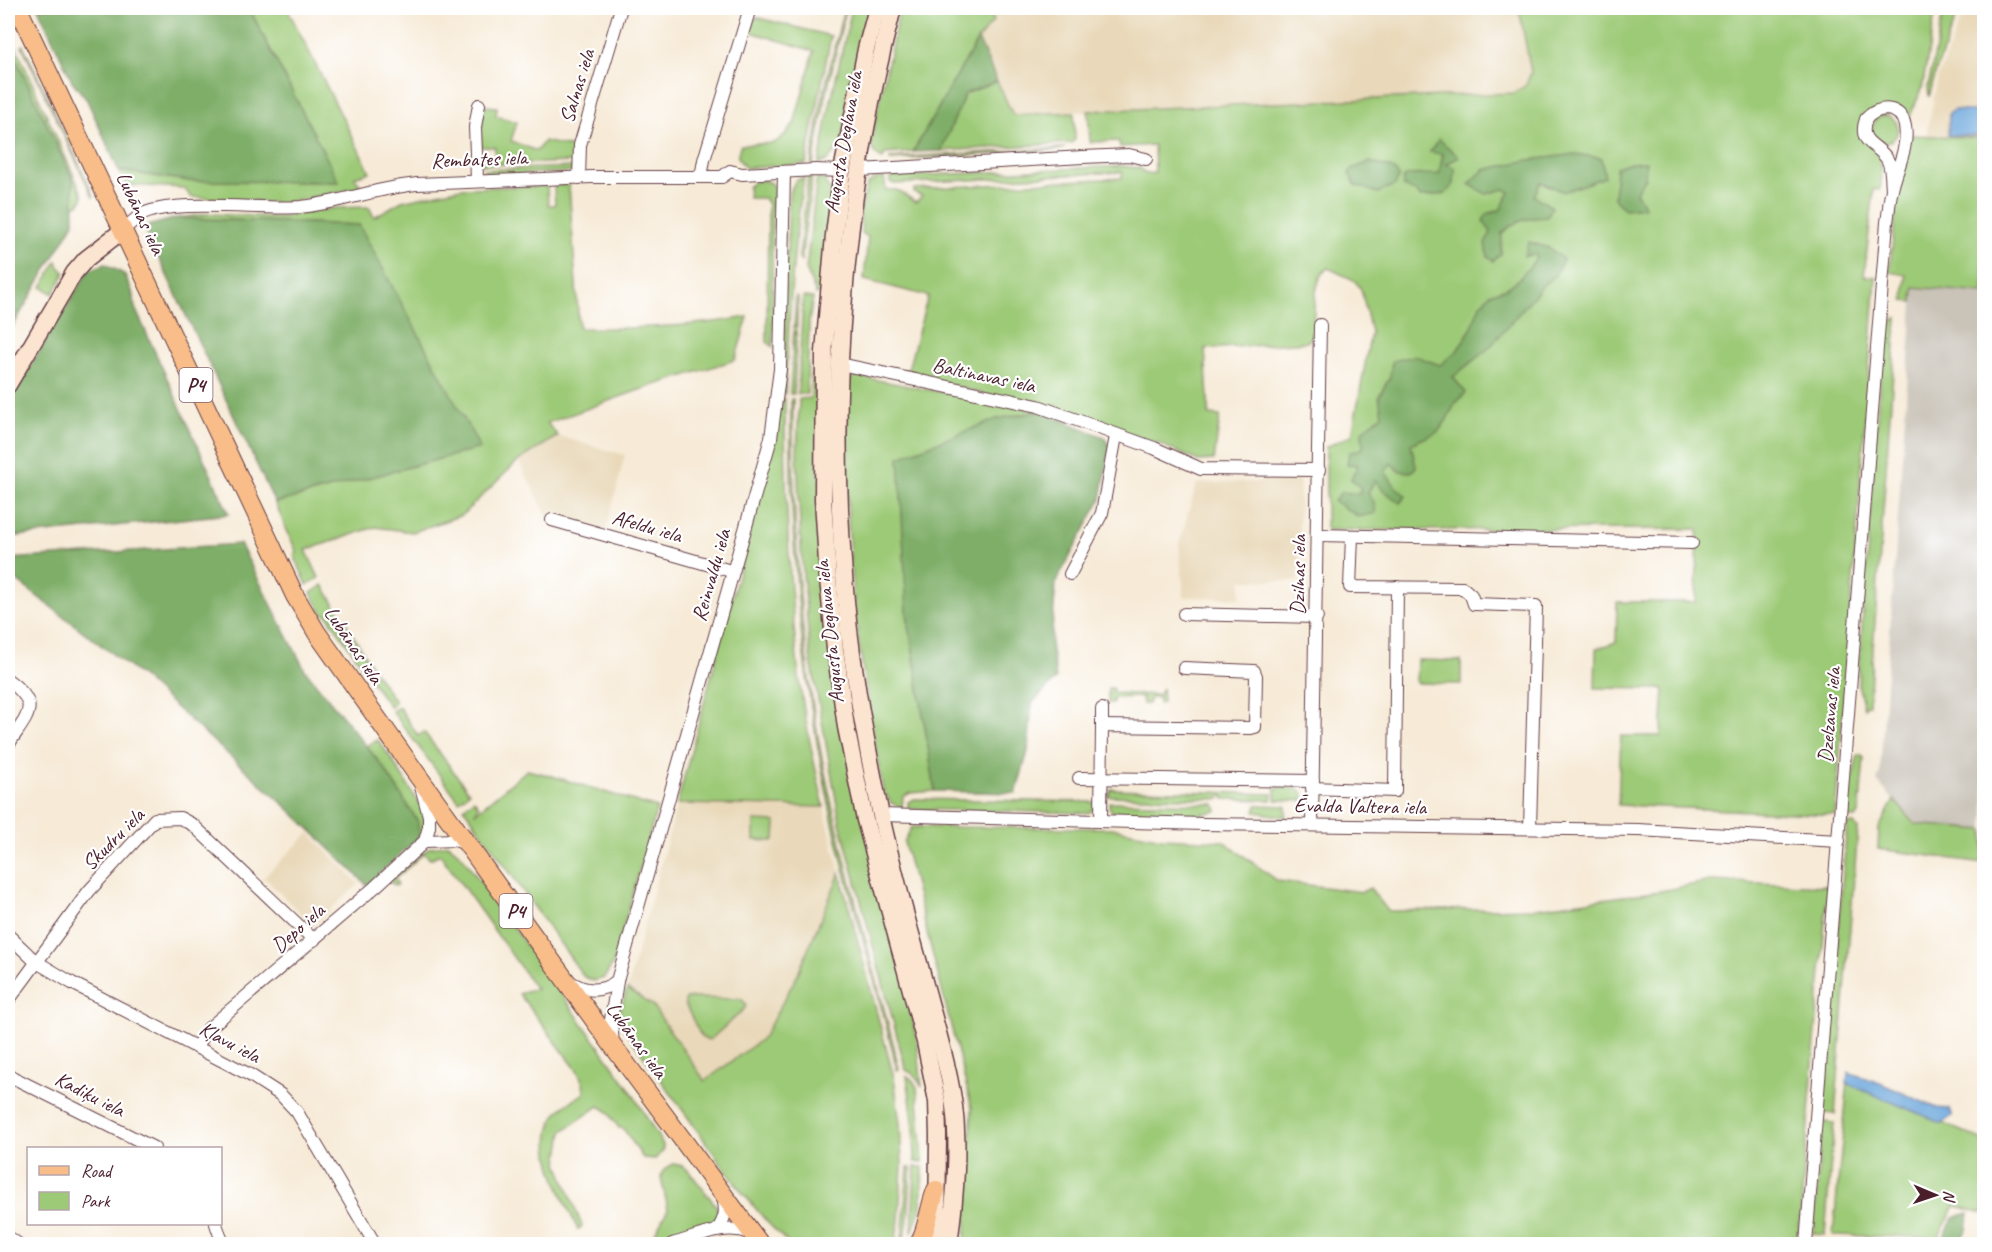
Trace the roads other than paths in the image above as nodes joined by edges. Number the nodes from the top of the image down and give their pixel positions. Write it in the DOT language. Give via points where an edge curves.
graph roads {
  1 [pos="18,8"];
  2 [pos="621,8"];
  3 [pos="750,8"];
  4 [pos="877,8"];
  5 [pos="893,8"];
  6 [pos="878,35"];
  7 [pos="478,105"];
  8 [pos="1146,159"];
  9 [pos="860,170"];
  10 [pos="842,171"];
  11 [pos="784,172"];
  12 [pos="701,177"];
  13 [pos="579,178"];
  14 [pos="477,180"];
  15 [pos="1892,189"];
  16 [pos="123,230"];
  17 [pos="1320,325"];
  18 [pos="840,364"];
  19 [pos="8,385"];
  20 [pos="1116,436"];
  21 [pos="1319,471"];
  22 [pos="552,520"];
  23 [pos="1318,535"];
  24 [pos="1352,536"];
  25 [pos="1692,543"];
  26 [pos="731,571"];
  27 [pos="1070,574"];
  28 [pos="1397,588"];
  29 [pos="1184,614"];
  30 [pos="1317,617"];
  31 [pos="1184,668"];
  32 [pos="8,680"];
  33 [pos="1102,709"];
  34 [pos="1102,726"];
  35 [pos="8,745"];
  36 [pos="418,776"];
  37 [pos="1079,778"];
  38 [pos="1101,778"];
  39 [pos="1312,785"];
  40 [pos="881,815"];
  41 [pos="1101,821"];
  42 [pos="1312,825"];
  43 [pos="1530,828"];
  44 [pos="425,841"];
  45 [pos="1839,841"];
  46 [pos="468,845"];
  47 [pos="8,935"];
  48 [pos="314,940"];
  49 [pos="35,961"];
  50 [pos="564,977"];
  51 [pos="617,981"];
  52 [pos="8,1001"];
  53 [pos="197,1046"];
  54 [pos="613,1046"];
  55 [pos="8,1075"];
  56 [pos="150,1147"];
  57 [pos="936,1190"];
  58 [pos="723,1194"];
  59 [pos="216,1225"];
  60 [pos="936,1227"];
  61 [pos="718,1229"];
  62 [pos="8,1237"];
  63 [pos="756,1240"];
  64 [pos="18,1245"];
  65 [pos="223,1245"];
  66 [pos="375,1245"];
  67 [pos="672,1245"];
  68 [pos="919,1245"];
  69 [pos="931,1245"];
  70 [pos="937,1245"];
  71 [pos="949,1245"];
  72 [pos="1806,1245"];
  1 -- 16 [label="main road, Lubānas iela / P4"];
  2 -- 13 [label="street, Salnas iela" via="580,145"];
  3 -- 12 [label="street"];
  4 -- 6 [label="main road, Augusta Deglava iela"];
  5 -- 6 [label="main road, Augusta Deglava iela"];
  6 -- 9 [label="main road, Augusta Deglava iela"];
  6 -- 10 [label="main road, Augusta Deglava iela"];
  7 -- 14 [label="street"];
  8 -- 9 [label="street" via="1094,156"];
  9 -- 18 [label="main road, Augusta Deglava iela" via="847,265"];
  10 -- 11 [label="street, Rembates iela"];
  10 -- 57 [label="main road, Augusta Deglava iela" via="824,352 822,476 828,579 846,728 865,820 925,1042 936,1101"];
  11 -- 12 [label="street, Rembates iela" via="730,171 722,177"];
  11 -- 26 [label="street, Reinvaldu iela" via="777,406 763,470"];
  12 -- 13 [label="street, Rembates iela"];
  13 -- 14 [label="street, Rembates iela"];
  14 -- 16 [label="street, Rembates iela" via="389,187 336,202 300,207 171,208 140,216"];
  15 -- 15 [label="street, Dzelzavas iela" via="1899,171 1905,126 1898,113 1877,110 1866,119 1864,133 1890,165"];
  15 -- 45 [label="street, Dzelzavas iela"];
  16 -- 19 [label="main road" via="74,273"];
  16 -- 36 [label="main road, Lubānas iela / P4" via="294,596"];
  17 -- 21 [label="street, Dzilnas iela"];
  18 -- 20 [label="street, Baltinavas iela" via="1038,406"];
  18 -- 40 [label="main road, Augusta Deglava iela" via="844,579 861,717"];
  20 -- 21 [label="street, Baltinavas iela" via="1201,470"];
  20 -- 27 [label="street" via="1102,513"];
  21 -- 23 [label="street, Dzilnas iela"];
  22 -- 26 [label="street, Afeldu iela"];
  23 -- 24 [label="street"];
  23 -- 30 [label="street, Dzilnas iela"];
  24 -- 25 [label="street"];
  24 -- 28 [label="street" via="1350,586"];
  26 -- 51 [label="street, Reinvaldu iela"];
  28 -- 39 [label="street" via="1395,791"];
  28 -- 43 [label="street" via="1463,588 1474,604 1536,606"];
  29 -- 30 [label="street"];
  30 -- 39 [label="street, Dzilnas iela"];
  31 -- 34 [label="street" via="1254,672 1255,727"];
  32 -- 35 [label="street" via="25,695 30,710"];
  33 -- 34 [label="street"];
  34 -- 38 [label="street"];
  36 -- 44 [label="street" via="429,816"];
  36 -- 46 [label="main road, Lubānas iela / P4"];
  37 -- 38 [label="street"];
  38 -- 39 [label="street"];
  38 -- 41 [label="street"];
  39 -- 42 [label="street, Dzilnas iela"];
  40 -- 41 [label="street, Ēvalda Valtera iela"];
  40 -- 71 [label="main road, Augusta Deglava iela" via="948,1070 956,1129 954,1212"];
  41 -- 42 [label="street, Ēvalda Valtera iela"];
  42 -- 43 [label="street, Ēvalda Valtera iela"];
  43 -- 45 [label="street, Ēvalda Valtera iela"];
  44 -- 46 [label="street" via="455,840"];
  44 -- 48 [label="street, Depo iela"];
  45 -- 72 [label="street, Dzelzavas iela"];
  46 -- 50 [label="main road, Lubānas iela / P4"];
  47 -- 49 [label="street, Kļavu iela"];
  48 -- 49 [label="street, Skudru iela" via="193,825 180,818 168,818 155,819 89,891"];
  48 -- 53 [label="street, Depo iela" via="209,1028"];
  49 -- 52 [label="street, Skudru iela"];
  49 -- 53 [label="street, Kļavu iela"];
  50 -- 51 [label="street" via="580,989 608,988"];
  50 -- 54 [label="main road, Lubānas iela / P4"];
  51 -- 54 [label="street, Reinvaldu iela" via="611,1020"];
  53 -- 66 [label="street, Kļavu iela" via="281,1095 297,1112"];
  54 -- 58 [label="main road, Lubānas iela / P4"];
  55 -- 56 [label="street, Kadiķu iela"];
  57 -- 60 [label="main road, Augusta Deglava iela"];
  57 -- 68 [label="main road"];
  58 -- 61 [label="street" via="726,1211"];
  58 -- 63 [label="main road, Lubānas iela / P4"];
  59 -- 65 [label="street"];
  60 -- 69 [label="main road, Augusta Deglava iela"];
  60 -- 70 [label="main road, Augusta Deglava iela"];
  61 -- 63 [label="street" via="730,1228"];
  61 -- 67 [label="street"];
  62 -- 64 [label="street"];
}
